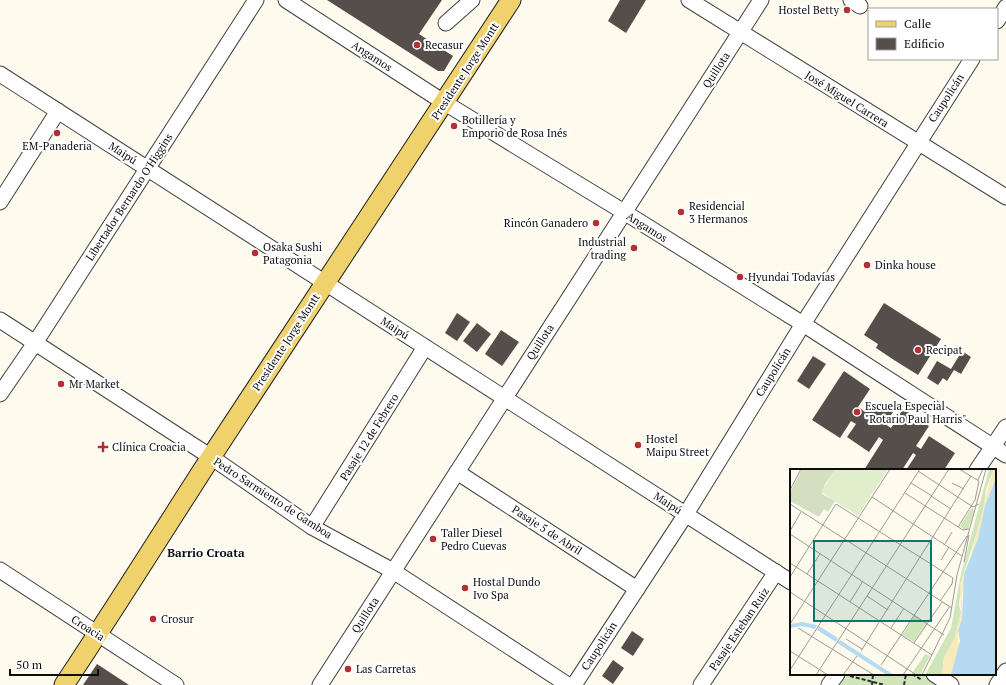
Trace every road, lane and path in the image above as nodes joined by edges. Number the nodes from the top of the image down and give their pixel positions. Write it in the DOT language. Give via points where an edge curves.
graph roads {
  1 [pos="256,0"];
  2 [pos="286,0"];
  3 [pos="472,0"];
  4 [pos="511,0"];
  5 [pos="689,0"];
  6 [pos="761,0"];
  7 [pos="1006,7"];
  8 [pos="998,19"];
  9 [pos="446,23"];
  10 [pos="740,33"];
  11 [pos="971,60"];
  12 [pos="0,74"];
  13 [pos="445,103"];
  14 [pos="58,111"];
  15 [pos="917,143"];
  16 [pos="147,168"];
  17 [pos="1006,197"];
  18 [pos="0,202"];
  19 [pos="624,212"];
  20 [pos="325,283"];
  21 [pos="0,320"];
  22 [pos="802,324"];
  23 [pos="34,343"];
  24 [pos="426,347"];
  25 [pos="0,394"];
  26 [pos="504,398"];
  27 [pos="1006,428"];
  28 [pos="1000,451"];
  29 [pos="210,458"];
  30 [pos="979,469"];
  31 [pos="456,472"];
  32 [pos="686,514"];
  33 [pos="312,527"];
  34 [pos="0,570"];
  35 [pos="393,571"];
  36 [pos="776,572"];
  37 [pos="790,581"];
  38 [pos="637,589"];
  39 [pos="98,634"];
  40 [pos="1006,671"];
  41 [pos="843,675"];
  42 [pos="906,675"];
  43 [pos="936,675"];
  44 [pos="872,683"];
  45 [pos="64,685"];
  46 [pos="176,685"];
  47 [pos="320,685"];
  48 [pos="568,685"];
  49 [pos="574,685"];
  50 [pos="702,685"];
  51 [pos="829,685"];
  52 [pos="885,685"];
  53 [pos="904,685"];
  54 [pos="951,685"];
  55 [pos="997,685"];
  1 -- 16 [label="street, Libertador Bernardo O'Higgins"];
  2 -- 13 [label="street, Angamos"];
  3 -- 9 [label="street"];
  4 -- 13 [label="main road, Presidente Jorge Montt"];
  5 -- 10 [label="street, José Miguel Carrera"];
  6 -- 10 [label="street, Quillota"];
  7 -- 8 [label="street"];
  10 -- 15 [label="street, José Miguel Carrera"];
  10 -- 19 [label="street, Quillota"];
  11 -- 15 [label="street, Caupolicán"];
  12 -- 14 [label="street, Maipú"];
  13 -- 19 [label="street, Angamos"];
  13 -- 20 [label="main road, Presidente Jorge Montt"];
  14 -- 16 [label="street, Maipú"];
  14 -- 18 [label="street"];
  15 -- 17 [label="street, José Miguel Carrera"];
  15 -- 22 [label="street, Caupolicán"];
  16 -- 20 [label="street, Maipú"];
  16 -- 23 [label="street, Libertador Bernardo O'Higgins"];
  19 -- 22 [label="street, Angamos"];
  19 -- 26 [label="street, Quillota"];
  20 -- 24 [label="street, Maipú"];
  20 -- 29 [label="main road, Presidente Jorge Montt"];
  21 -- 23 [label="street, Pedro Sarmiento de Gamboa"];
  22 -- 28 [label="street, Angamos"];
  22 -- 32 [label="street, Caupolicán"];
  23 -- 25 [label="street, Libertador Bernardo O'Higgins"];
  23 -- 29 [label="street, Pedro Sarmiento de Gamboa"];
  24 -- 26 [label="street, Maipú"];
  24 -- 33 [label="street, Pasaje 12 de Febrero"];
  26 -- 31 [label="street, Quillota"];
  26 -- 32 [label="street, Maipú"];
  27 -- 28 [label="street"];
  28 -- 30 [label="street"];
  29 -- 33 [label="street, Pedro Sarmiento de Gamboa"];
  29 -- 39 [label="main road, Presidente Jorge Montt"];
  31 -- 35 [label="street, Quillota"];
  31 -- 38 [label="street, Pasaje 5 de Abril"];
  32 -- 36 [label="street, Maipú"];
  32 -- 38 [label="street, Caupolicán"];
  33 -- 35 [label="street, Pedro Sarmiento de Gamboa"];
  34 -- 39 [label="street, Croacia"];
  35 -- 47 [label="street, Quillota"];
  35 -- 48 [label="street, Pedro Sarmiento de Gamboa"];
  36 -- 37 [label="street, Maipú"];
  36 -- 50 [label="street, Pasaje Esteban Ruiz"];
  38 -- 49 [label="street, Caupolicán"];
  39 -- 45 [label="main road, Presidente Jorge Montt"];
  39 -- 46 [label="street, Croacia"];
  40 -- 55 [label="street"];
  41 -- 44 [label="path"];
  41 -- 51 [label="street"];
  42 -- 53 [label="path"];
  43 -- 54 [label="street"];
  44 -- 52 [label="path"];
}
